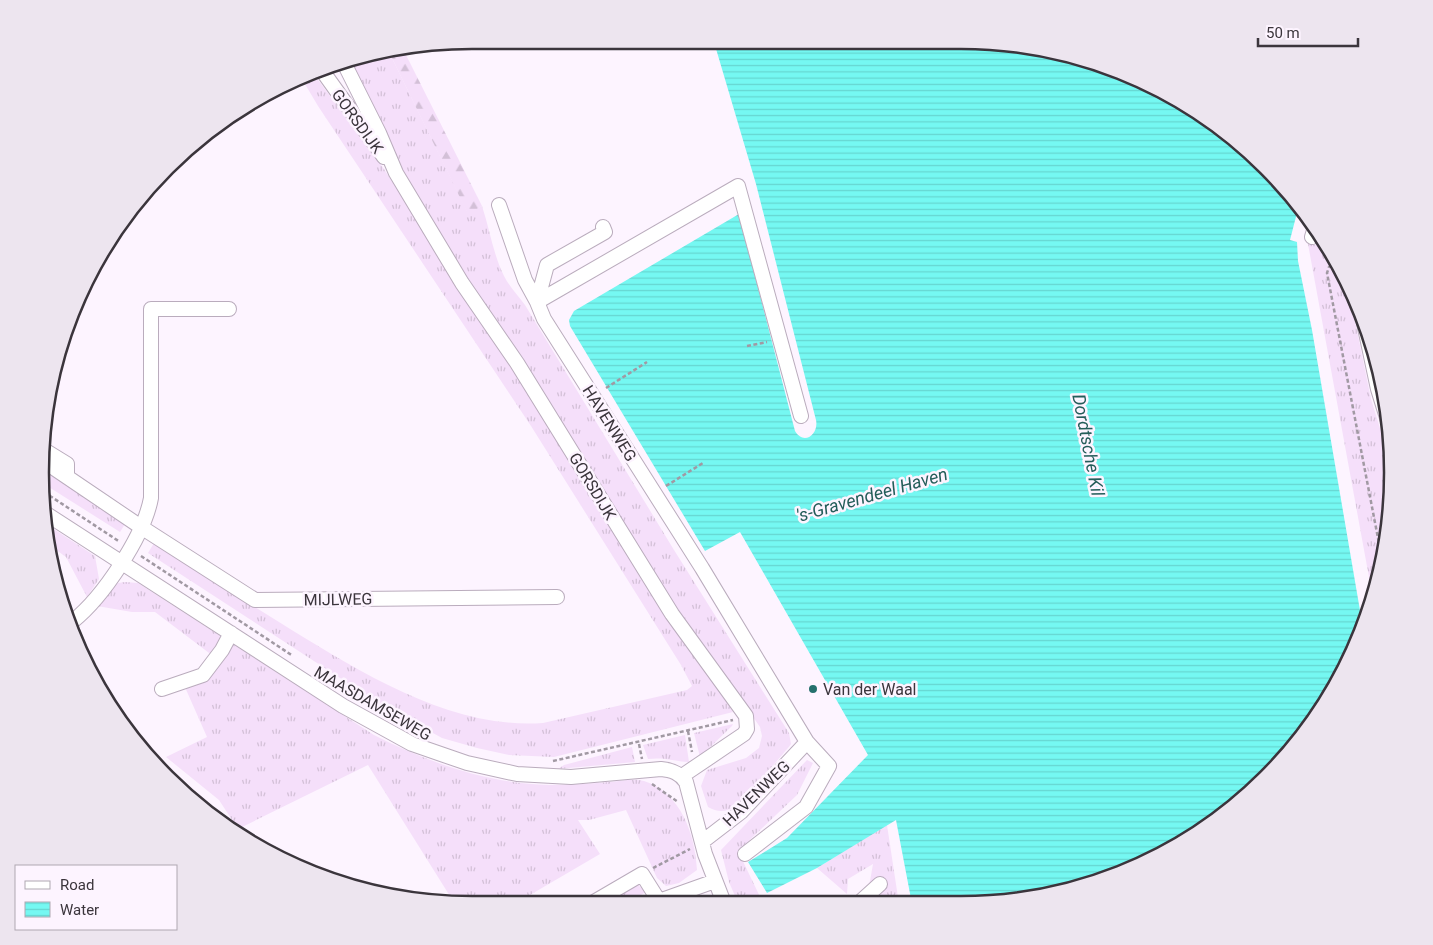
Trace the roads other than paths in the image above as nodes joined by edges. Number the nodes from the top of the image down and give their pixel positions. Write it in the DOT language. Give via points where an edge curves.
graph roads {
  1 [pos="347,68"];
  2 [pos="325,75"];
  3 [pos="396,173"];
  4 [pos="499,205"];
  5 [pos="603,227"];
  6 [pos="537,302"];
  7 [pos="228,309"];
  8 [pos="801,416"];
  9 [pos="50,453"];
  10 [pos="49,465"];
  11 [pos="67,477"];
  12 [pos="51,515"];
  13 [pos="141,527"];
  14 [pos="122,562"];
  15 [pos="557,597"];
  16 [pos="74,617"];
  17 [pos="231,633"];
  18 [pos="162,689"];
  19 [pos="807,742"];
  20 [pos="682,776"];
  21 [pos="702,842"];
  22 [pos="745,854"];
  23 [pos="714,881"];
  24 [pos="880,884"];
  25 [pos="604,896"];
  26 [pos="655,896"];
  27 [pos="674,896"];
  28 [pos="721,896"];
  29 [pos="867,896"];
  1 -- 3 [label="street, GORSDIJK" via="380,133"];
  2 -- 3 [label="street, GORSDIJK"];
  3 -- 20 [label="street, GORSDIJK" via="672,614 746,716 744,734"];
  4 -- 6 [label="street, HAVENWEG" via="525,280"];
  5 -- 6 [label="street" via="605,232 547,265"];
  6 -- 8 [label="street" via="738,186"];
  6 -- 19 [label="street, HAVENWEG" via="544,319 702,568"];
  7 -- 13 [label="street" via="150,309 151,498 148,516"];
  9 -- 11 [label="street" via="67,464"];
  10 -- 11 [label="street, MIJLWEG"];
  11 -- 13 [label="street, MIJLWEG"];
  12 -- 14 [label="street, MAASDAMSEWEG"];
  13 -- 14 [label="street"];
  13 -- 15 [label="street, MIJLWEG" via="255,600"];
  14 -- 16 [label="street" via="96,600"];
  14 -- 17 [label="street, MAASDAMSEWEG"];
  17 -- 18 [label="street" via="203,675"];
  17 -- 20 [label="street, MAASDAMSEWEG" via="383,730 458,760 508,772 546,776 599,776 644,770 671,770"];
  19 -- 21 [label="street, HAVENWEG" via="741,812"];
  19 -- 22 [label="street, HAVENWEG" via="829,766 806,807"];
  20 -- 21 [label="street"];
  21 -- 23 [label="street"];
  23 -- 27 [label="street"];
  23 -- 28 [label="street"];
  24 -- 29 [label="street"];
  25 -- 26 [label="street" via="642,874"];
}
